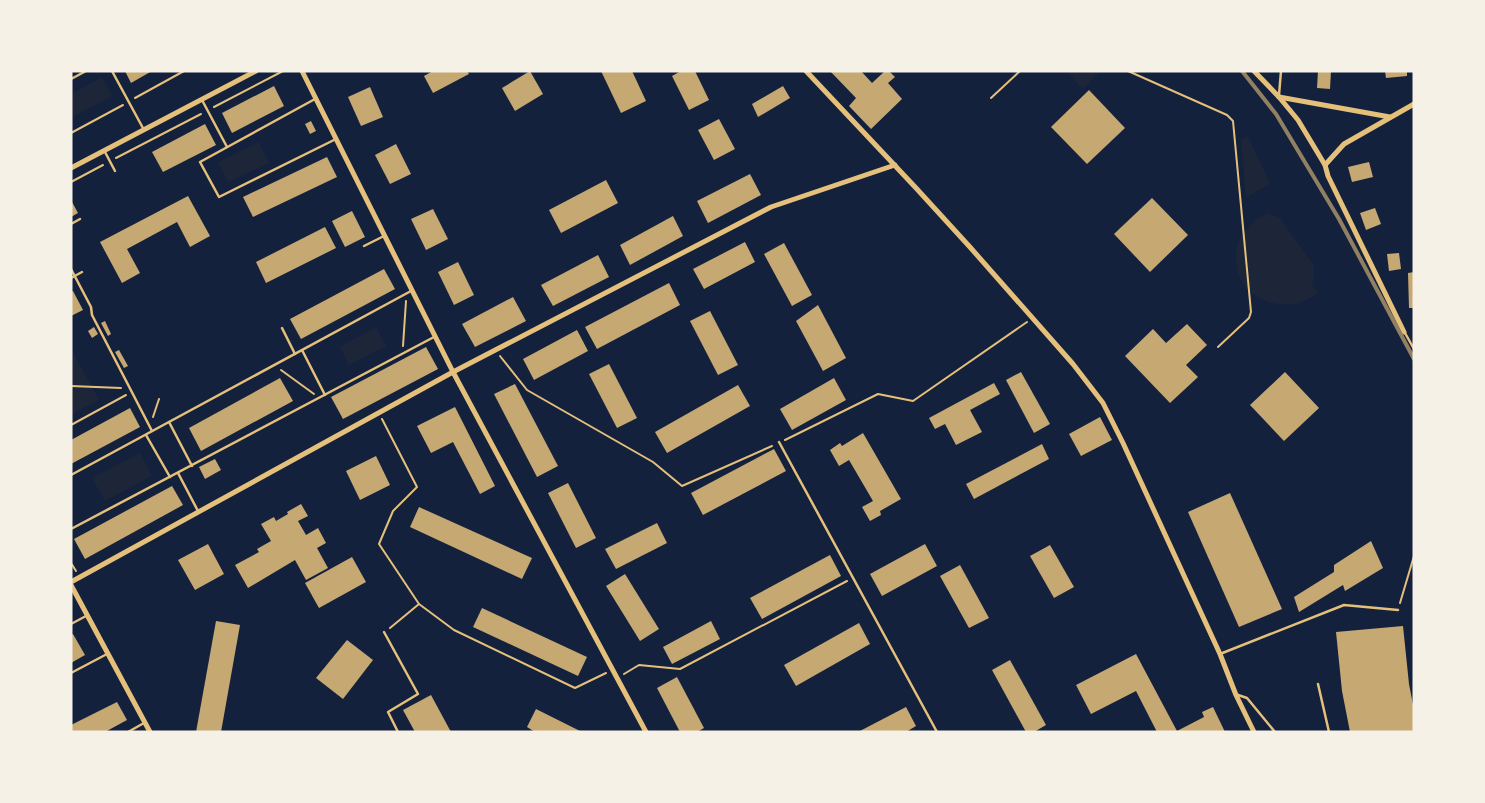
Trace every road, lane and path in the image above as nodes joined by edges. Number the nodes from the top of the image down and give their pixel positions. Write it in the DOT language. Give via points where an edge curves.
graph roads {
  1 [pos="86,71"];
  2 [pos="112,71"];
  3 [pos="256,71"];
  4 [pos="282,71"];
  5 [pos="302,71"];
  6 [pos="806,71"];
  7 [pos="1020,71"];
  8 [pos="1128,71"];
  9 [pos="1254,71"];
  10 [pos="1282,71"];
  11 [pos="71,79"];
  12 [pos="1279,97"];
  13 [pos="316,98"];
  14 [pos="991,98"];
  15 [pos="202,99"];
  16 [pos="1414,104"];
  17 [pos="208,110"];
  18 [pos="1390,117"];
  19 [pos="144,130"];
  20 [pos="336,139"];
  21 [pos="227,147"];
  22 [pos="104,150"];
  23 [pos="110,161"];
  24 [pos="895,165"];
  25 [pos="1325,165"];
  26 [pos="71,168"];
  27 [pos="115,171"];
  28 [pos="71,182"];
  29 [pos="80,219"];
  30 [pos="71,224"];
  31 [pos="385,236"];
  32 [pos="364,246"];
  33 [pos="71,269"];
  34 [pos="82,272"];
  35 [pos="75,276"];
  36 [pos="71,278"];
  37 [pos="409,292"];
  38 [pos="1033,318"];
  39 [pos="282,328"];
  40 [pos="1404,332"];
  41 [pos="435,337"];
  42 [pos="1218,347"];
  43 [pos="302,350"];
  44 [pos="496,350"];
  45 [pos="1414,350"];
  46 [pos="295,354"];
  47 [pos="403,354"];
  48 [pos="274,365"];
  49 [pos="453,372"];
  50 [pos="71,386"];
  51 [pos="131,389"];
  52 [pos="325,395"];
  53 [pos="320,398"];
  54 [pos="159,399"];
  55 [pos="379,413"];
  56 [pos="169,422"];
  57 [pos="71,425"];
  58 [pos="150,426"];
  59 [pos="152,431"];
  60 [pos="146,434"];
  61 [pos="779,442"];
  62 [pos="192,466"];
  63 [pos="178,473"];
  64 [pos="71,475"];
  65 [pos="170,477"];
  66 [pos="199,512"];
  67 [pos="71,529"];
  68 [pos="1414,556"];
  69 [pos="853,577"];
  70 [pos="71,584"];
  71 [pos="419,604"];
  72 [pos="1398,610"];
  73 [pos="87,615"];
  74 [pos="71,624"];
  75 [pos="384,632"];
  76 [pos="108,653"];
  77 [pos="1220,654"];
  78 [pos="613,670"];
  79 [pos="71,673"];
  80 [pos="617,677"];
  81 [pos="1318,684"];
  82 [pos="1236,695"];
  83 [pos="145,722"];
  84 [pos="128,732"];
  85 [pos="150,732"];
  86 [pos="398,732"];
  87 [pos="646,732"];
  88 [pos="937,732"];
  89 [pos="1254,732"];
  90 [pos="1275,732"];
  91 [pos="1329,732"];
  1 -- 11 [label="lane"];
  2 -- 19 [label="lane"];
  3 -- 15 [label="street"];
  4 -- 17 [label="path"];
  5 -- 13 [label="street"];
  6 -- 24 [label="street"];
  7 -- 14 [label="path"];
  8 -- 42 [label="path" via="1227,115 1233,121 1252,312"];
  9 -- 12 [label="street"];
  10 -- 12 [label="lane"];
  12 -- 18 [label="street"];
  12 -- 25 [label="street" via="1298,120"];
  13 -- 20 [label="street"];
  13 -- 21 [label="lane"];
  15 -- 17 [label="lane"];
  15 -- 19 [label="street"];
  16 -- 18 [label="street"];
  17 -- 21 [label="lane"];
  17 -- 23 [label="path"];
  18 -- 25 [label="street" via="1344,144"];
  19 -- 22 [label="street"];
  20 -- 21 [label="lane" via="219,197 200,162"];
  20 -- 31 [label="street"];
  22 -- 23 [label="lane"];
  22 -- 26 [label="street"];
  23 -- 27 [label="lane"];
  23 -- 28 [label="path"];
  24 -- 38 [label="street"];
  24 -- 44 [label="street" via="771,207"];
  25 -- 40 [label="street"];
  29 -- 30 [label="lane"];
  31 -- 32 [label="lane"];
  31 -- 37 [label="street"];
  33 -- 35 [label="lane"];
  34 -- 35 [label="lane"];
  35 -- 36 [label="lane"];
  35 -- 51 [label="lane"];
  37 -- 41 [label="street"];
  37 -- 43 [label="lane"];
  37 -- 47 [label="path"];
  38 -- 61 [label="path" via="913,401 878,394"];
  38 -- 77 [label="street" via="1103,403"];
  39 -- 46 [label="lane"];
  40 -- 45 [label="lane"];
  41 -- 47 [label="lane"];
  41 -- 49 [label="street"];
  43 -- 46 [label="lane"];
  43 -- 52 [label="lane"];
  44 -- 49 [label="street"];
  44 -- 61 [label="path" via="527,390 653,462 682,486"];
  46 -- 48 [label="lane"];
  47 -- 52 [label="lane"];
  48 -- 53 [label="path"];
  48 -- 56 [label="lane"];
  49 -- 55 [label="street"];
  49 -- 78 [label="street"];
  50 -- 51 [label="path"];
  51 -- 57 [label="path"];
  51 -- 58 [label="lane"];
  52 -- 53 [label="lane"];
  53 -- 62 [label="lane"];
  54 -- 58 [label="path"];
  55 -- 66 [label="street"];
  55 -- 71 [label="path" via="417,487 393,511 379,544"];
  56 -- 59 [label="lane"];
  56 -- 62 [label="lane"];
  58 -- 59 [label="lane"];
  59 -- 60 [label="lane"];
  60 -- 64 [label="lane"];
  60 -- 65 [label="lane"];
  61 -- 69 [label="lane"];
  62 -- 63 [label="lane"];
  63 -- 65 [label="lane"];
  63 -- 66 [label="lane"];
  65 -- 67 [label="lane"];
  66 -- 70 [label="street"];
  68 -- 72 [label="path"];
  69 -- 80 [label="path" via="680,669 639,665"];
  69 -- 88 [label="lane"];
  70 -- 73 [label="street"];
  71 -- 75 [label="path"];
  71 -- 78 [label="path" via="454,630 575,688"];
  72 -- 77 [label="lane" via="1344,606"];
  73 -- 74 [label="lane"];
  73 -- 76 [label="street"];
  75 -- 86 [label="lane" via="418,694 388,712"];
  76 -- 79 [label="lane"];
  76 -- 83 [label="street"];
  77 -- 82 [label="street"];
  78 -- 80 [label="street"];
  80 -- 87 [label="street"];
  81 -- 91 [label="lane"];
  82 -- 89 [label="street"];
  82 -- 90 [label="lane" via="1247,698"];
  83 -- 84 [label="lane"];
  83 -- 85 [label="street"];
}
